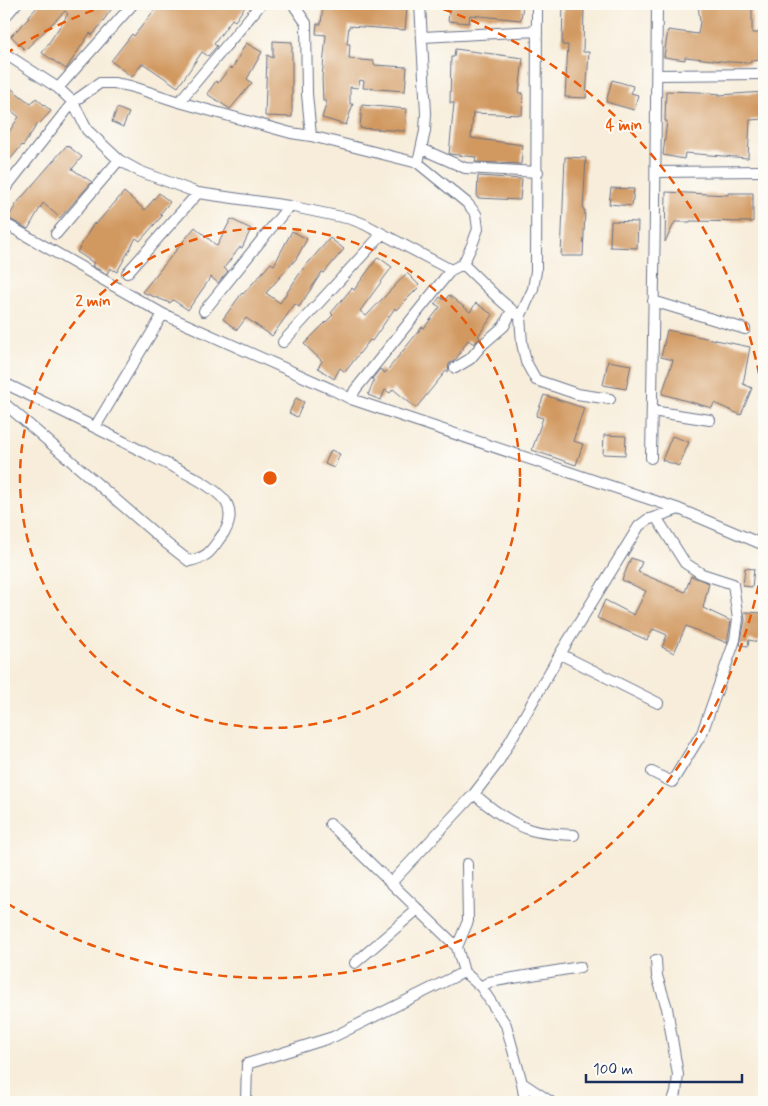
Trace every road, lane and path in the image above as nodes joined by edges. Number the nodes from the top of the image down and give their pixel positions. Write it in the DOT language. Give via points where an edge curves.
graph roads {
  1 [pos="16,4"];
  2 [pos="133,4"];
  3 [pos="261,4"];
  4 [pos="293,4"];
  5 [pos="420,4"];
  6 [pos="537,4"];
  7 [pos="657,4"];
  8 [pos="4,18"];
  9 [pos="537,32"];
  10 [pos="423,36"];
  11 [pos="4,54"];
  12 [pos="764,74"];
  13 [pos="657,75"];
  14 [pos="58,88"];
  15 [pos="73,102"];
  16 [pos="179,102"];
  17 [pos="312,136"];
  18 [pos="422,149"];
  19 [pos="119,160"];
  20 [pos="418,163"];
  21 [pos="764,171"];
  22 [pos="538,172"];
  23 [pos="656,172"];
  24 [pos="4,190"];
  25 [pos="198,193"];
  26 [pos="289,206"];
  27 [pos="4,223"];
  28 [pos="56,234"];
  29 [pos="382,234"];
  30 [pos="463,264"];
  31 [pos="451,270"];
  32 [pos="127,273"];
  33 [pos="653,301"];
  34 [pos="512,310"];
  35 [pos="204,311"];
  36 [pos="163,314"];
  37 [pos="520,317"];
  38 [pos="745,329"];
  39 [pos="283,342"];
  40 [pos="455,368"];
  41 [pos="4,383"];
  42 [pos="351,399"];
  43 [pos="610,400"];
  44 [pos="4,403"];
  45 [pos="652,410"];
  46 [pos="710,420"];
  47 [pos="95,427"];
  48 [pos="651,458"];
  49 [pos="679,510"];
  50 [pos="656,517"];
  51 [pos="764,546"];
  52 [pos="560,654"];
  53 [pos="658,703"];
  54 [pos="652,772"];
  55 [pos="474,794"];
  56 [pos="330,824"];
  57 [pos="574,835"];
  58 [pos="467,864"];
  59 [pos="391,883"];
  60 [pos="418,909"];
  61 [pos="457,947"];
  62 [pos="656,960"];
  63 [pos="355,964"];
  64 [pos="580,967"];
  65 [pos="464,972"];
  66 [pos="481,987"];
  67 [pos="522,1083"];
  68 [pos="246,1102"];
  69 [pos="524,1102"];
  70 [pos="551,1102"];
  71 [pos="672,1102"];
  1 -- 8 [label="street"];
  2 -- 14 [label="street"];
  3 -- 16 [label="street"];
  4 -- 17 [label="street" via="306,23 307,94"];
  5 -- 10 [label="street"];
  6 -- 9 [label="street"];
  7 -- 13 [label="street"];
  9 -- 10 [label="street"];
  9 -- 22 [label="street"];
  10 -- 18 [label="street" via="426,113"];
  11 -- 14 [label="street"];
  12 -- 13 [label="street"];
  13 -- 23 [label="street"];
  14 -- 15 [label="street"];
  15 -- 16 [label="street" via="100,83 130,86"];
  15 -- 19 [label="street" via="87,130"];
  15 -- 24 [label="street"];
  16 -- 17 [label="street"];
  17 -- 20 [label="street"];
  18 -- 20 [label="street"];
  18 -- 22 [label="street" via="465,168"];
  19 -- 25 [label="street"];
  19 -- 28 [label="street"];
  20 -- 30 [label="street" via="476,214 478,229"];
  21 -- 23 [label="street"];
  22 -- 37 [label="street" via="536,271 533,289"];
  23 -- 33 [label="street"];
  25 -- 26 [label="street"];
  25 -- 32 [label="street"];
  26 -- 29 [label="street" via="351,219"];
  26 -- 35 [label="street"];
  27 -- 36 [label="street"];
  29 -- 31 [label="street"];
  29 -- 39 [label="street"];
  30 -- 31 [label="street"];
  30 -- 34 [label="street"];
  31 -- 42 [label="street"];
  33 -- 38 [label="street"];
  33 -- 45 [label="street"];
  34 -- 37 [label="street"];
  34 -- 40 [label="street" via="504,326 470,359"];
  36 -- 42 [label="street"];
  36 -- 47 [label="street"];
  37 -- 43 [label="street" via="526,362 536,380 576,394"];
  41 -- 47 [label="street"];
  42 -- 49 [label="street"];
  44 -- 47 [label="street" via="189,561 207,556 228,528 230,514 221,497 197,479"];
  45 -- 46 [label="street"];
  45 -- 48 [label="street"];
  49 -- 50 [label="street"];
  49 -- 51 [label="street"];
  50 -- 52 [label="street" via="639,526"];
  50 -- 54 [label="street" via="685,563 702,574 733,584 738,619 735,640 702,733 672,782"];
  52 -- 53 [label="street"];
  52 -- 55 [label="street" via="497,764"];
  55 -- 57 [label="street" via="522,827"];
  55 -- 59 [label="street"];
  56 -- 59 [label="street"];
  58 -- 61 [label="street" via="468,921"];
  59 -- 60 [label="street"];
  60 -- 61 [label="street"];
  60 -- 63 [label="street"];
  61 -- 65 [label="street"];
  62 -- 71 [label="street" via="678,1075"];
  64 -- 66 [label="street" via="488,982"];
  65 -- 66 [label="street"];
  65 -- 68 [label="street" via="333,1037 248,1064"];
  66 -- 67 [label="street" via="506,1024"];
  67 -- 69 [label="street"];
  67 -- 70 [label="street"];
}
